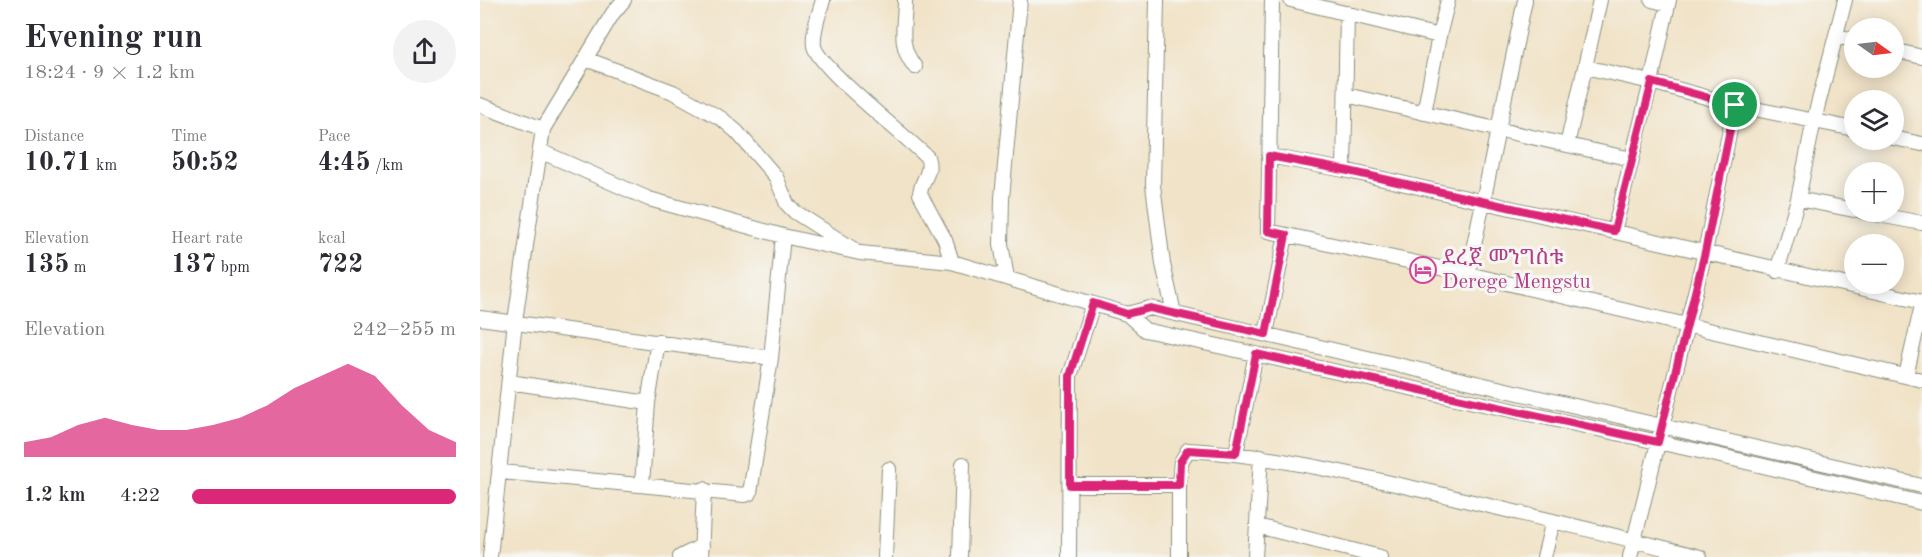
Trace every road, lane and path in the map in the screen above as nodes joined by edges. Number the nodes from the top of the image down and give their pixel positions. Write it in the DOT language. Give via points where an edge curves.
graph roads {
  1 [pos="624,0"];
  2 [pos="823,0"];
  3 [pos="905,0"];
  4 [pos="1020,0"];
  5 [pos="1156,0"];
  6 [pos="1272,0"];
  7 [pos="1291,0"];
  8 [pos="1448,0"];
  9 [pos="1525,0"];
  10 [pos="1600,0"];
  11 [pos="1652,0"];
  12 [pos="1845,0"];
  13 [pos="1668,2"];
  14 [pos="1347,13"];
  15 [pos="1439,36"];
  16 [pos="1838,36"];
  17 [pos="1844,38"];
  18 [pos="1904,53"];
  19 [pos="1922,57"];
  20 [pos="586,59"];
  21 [pos="915,67"];
  22 [pos="1585,67"];
  23 [pos="1652,82"];
  24 [pos="1346,95"];
  25 [pos="480,105"];
  26 [pos="1735,105"];
  27 [pos="1424,113"];
  28 [pos="1814,120"];
  29 [pos="1844,127"];
  30 [pos="543,129"];
  31 [pos="1497,129"];
  32 [pos="1904,140"];
  33 [pos="1922,144"];
  34 [pos="1567,145"];
  35 [pos="540,151"];
  36 [pos="1269,156"];
  37 [pos="1632,159"];
  38 [pos="1344,170"];
  39 [pos="1798,199"];
  40 [pos="1483,201"];
  41 [pos="1844,208"];
  42 [pos="1904,220"];
  43 [pos="1922,223"];
  44 [pos="1614,231"];
  45 [pos="1286,235"];
  46 [pos="783,236"];
  47 [pos="1705,252"];
  48 [pos="860,253"];
  49 [pos="952,262"];
  50 [pos="1777,270"];
  51 [pos="1468,274"];
  52 [pos="1007,278"];
  53 [pos="1093,303"];
  54 [pos="1922,303"];
  55 [pos="1174,313"];
  56 [pos="1127,314"];
  57 [pos="480,318"];
  58 [pos="515,321"];
  59 [pos="1687,326"];
  60 [pos="1266,334"];
  61 [pos="658,340"];
  62 [pos="1256,354"];
  63 [pos="771,358"];
  64 [pos="1906,376"];
  65 [pos="1922,380"];
  66 [pos="509,381"];
  67 [pos="648,403"];
  68 [pos="1662,425"];
  69 [pos="1658,442"];
  70 [pos="1236,453"];
  71 [pos="1261,456"];
  72 [pos="963,464"];
  73 [pos="889,469"];
  74 [pos="501,472"];
  75 [pos="642,484"];
  76 [pos="1070,485"];
  77 [pos="1179,485"];
  78 [pos="1922,486"];
  79 [pos="704,489"];
  80 [pos="1922,502"];
  81 [pos="1553,521"];
  82 [pos="1257,526"];
  83 [pos="1633,540"];
  84 [pos="701,552"];
  85 [pos="490,557"];
  86 [pos="680,557"];
  87 [pos="885,557"];
  88 [pos="960,557"];
  89 [pos="1069,557"];
  90 [pos="1179,557"];
  91 [pos="1255,557"];
  92 [pos="1380,557"];
  93 [pos="1544,557"];
  94 [pos="1630,557"];
  95 [pos="1700,557"];
  1 -- 20 [label="street"];
  2 -- 49 [label="street" via="814,49 844,83 927,157 930,166 920,194 945,240"];
  3 -- 21 [label="street" via="903,44"];
  4 -- 52 [label="street" via="1002,198 1001,244"];
  5 -- 55 [label="street" via="1153,185"];
  6 -- 36 [label="street"];
  7 -- 14 [label="street"];
  8 -- 15 [label="street"];
  9 -- 31 [label="street"];
  10 -- 22 [label="street"];
  11 -- 13 [label="street"];
  12 -- 16 [label="street"];
  13 -- 23 [label="street"];
  14 -- 15 [label="street"];
  14 -- 24 [label="street"];
  15 -- 27 [label="street"];
  16 -- 17 [label="street"];
  16 -- 28 [label="street"];
  18 -- 19 [label="street"];
  20 -- 30 [label="street"];
  20 -- 48 [label="street" via="674,92 722,119 776,177 787,204 795,212"];
  22 -- 23 [label="street"];
  22 -- 34 [label="street"];
  23 -- 26 [label="street"];
  23 -- 37 [label="street"];
  24 -- 27 [label="street"];
  24 -- 38 [label="street"];
  25 -- 30 [label="street"];
  26 -- 28 [label="street"];
  26 -- 47 [label="street"];
  27 -- 31 [label="street"];
  28 -- 29 [label="street"];
  28 -- 39 [label="street"];
  30 -- 35 [label="street"];
  31 -- 34 [label="street"];
  31 -- 40 [label="street"];
  32 -- 33 [label="street"];
  34 -- 37 [label="street"];
  35 -- 46 [label="street" via="649,199"];
  35 -- 58 [label="street"];
  36 -- 38 [label="street"];
  36 -- 45 [label="street" via="1268,231"];
  37 -- 44 [label="street"];
  38 -- 40 [label="street"];
  39 -- 41 [label="street"];
  39 -- 50 [label="street"];
  40 -- 44 [label="street"];
  40 -- 51 [label="street"];
  42 -- 43 [label="street"];
  44 -- 47 [label="street"];
  45 -- 51 [label="street"];
  45 -- 60 [label="street"];
  46 -- 48 [label="street"];
  46 -- 63 [label="street"];
  47 -- 50 [label="street"];
  47 -- 59 [label="street"];
  48 -- 49 [label="street"];
  49 -- 52 [label="street"];
  50 -- 54 [label="street"];
  51 -- 59 [label="street"];
  52 -- 53 [label="street"];
  53 -- 56 [label="street"];
  53 -- 76 [label="street" via="1070,376"];
  54 -- 64 [label="street"];
  55 -- 56 [label="street" via="1150,308"];
  55 -- 60 [label="street"];
  56 -- 62 [label="street" via="1145,330"];
  57 -- 58 [label="street"];
  58 -- 61 [label="street"];
  58 -- 66 [label="street"];
  59 -- 64 [label="street"];
  59 -- 68 [label="street"];
  60 -- 68 [label="street"];
  61 -- 63 [label="street"];
  61 -- 67 [label="street"];
  62 -- 69 [label="street"];
  62 -- 70 [label="street"];
  63 -- 79 [label="street" via="750,493"];
  64 -- 65 [label="street"];
  66 -- 67 [label="street"];
  66 -- 74 [label="street"];
  67 -- 75 [label="street"];
  68 -- 69 [label="street"];
  68 -- 78 [label="street"];
  69 -- 80 [label="street"];
  69 -- 83 [label="street"];
  70 -- 71 [label="street"];
  70 -- 77 [label="street" via="1188,450 1180,462"];
  71 -- 81 [label="street"];
  71 -- 82 [label="street"];
  72 -- 88 [label="street"];
  73 -- 87 [label="street"];
  74 -- 75 [label="street"];
  74 -- 85 [label="street"];
  75 -- 79 [label="street"];
  76 -- 77 [label="street"];
  76 -- 89 [label="street"];
  77 -- 90 [label="street"];
  79 -- 84 [label="street"];
  81 -- 83 [label="street"];
  81 -- 93 [label="street"];
  82 -- 91 [label="street"];
  82 -- 92 [label="street"];
  83 -- 94 [label="street"];
  83 -- 95 [label="street"];
  84 -- 86 [label="street"];
}
